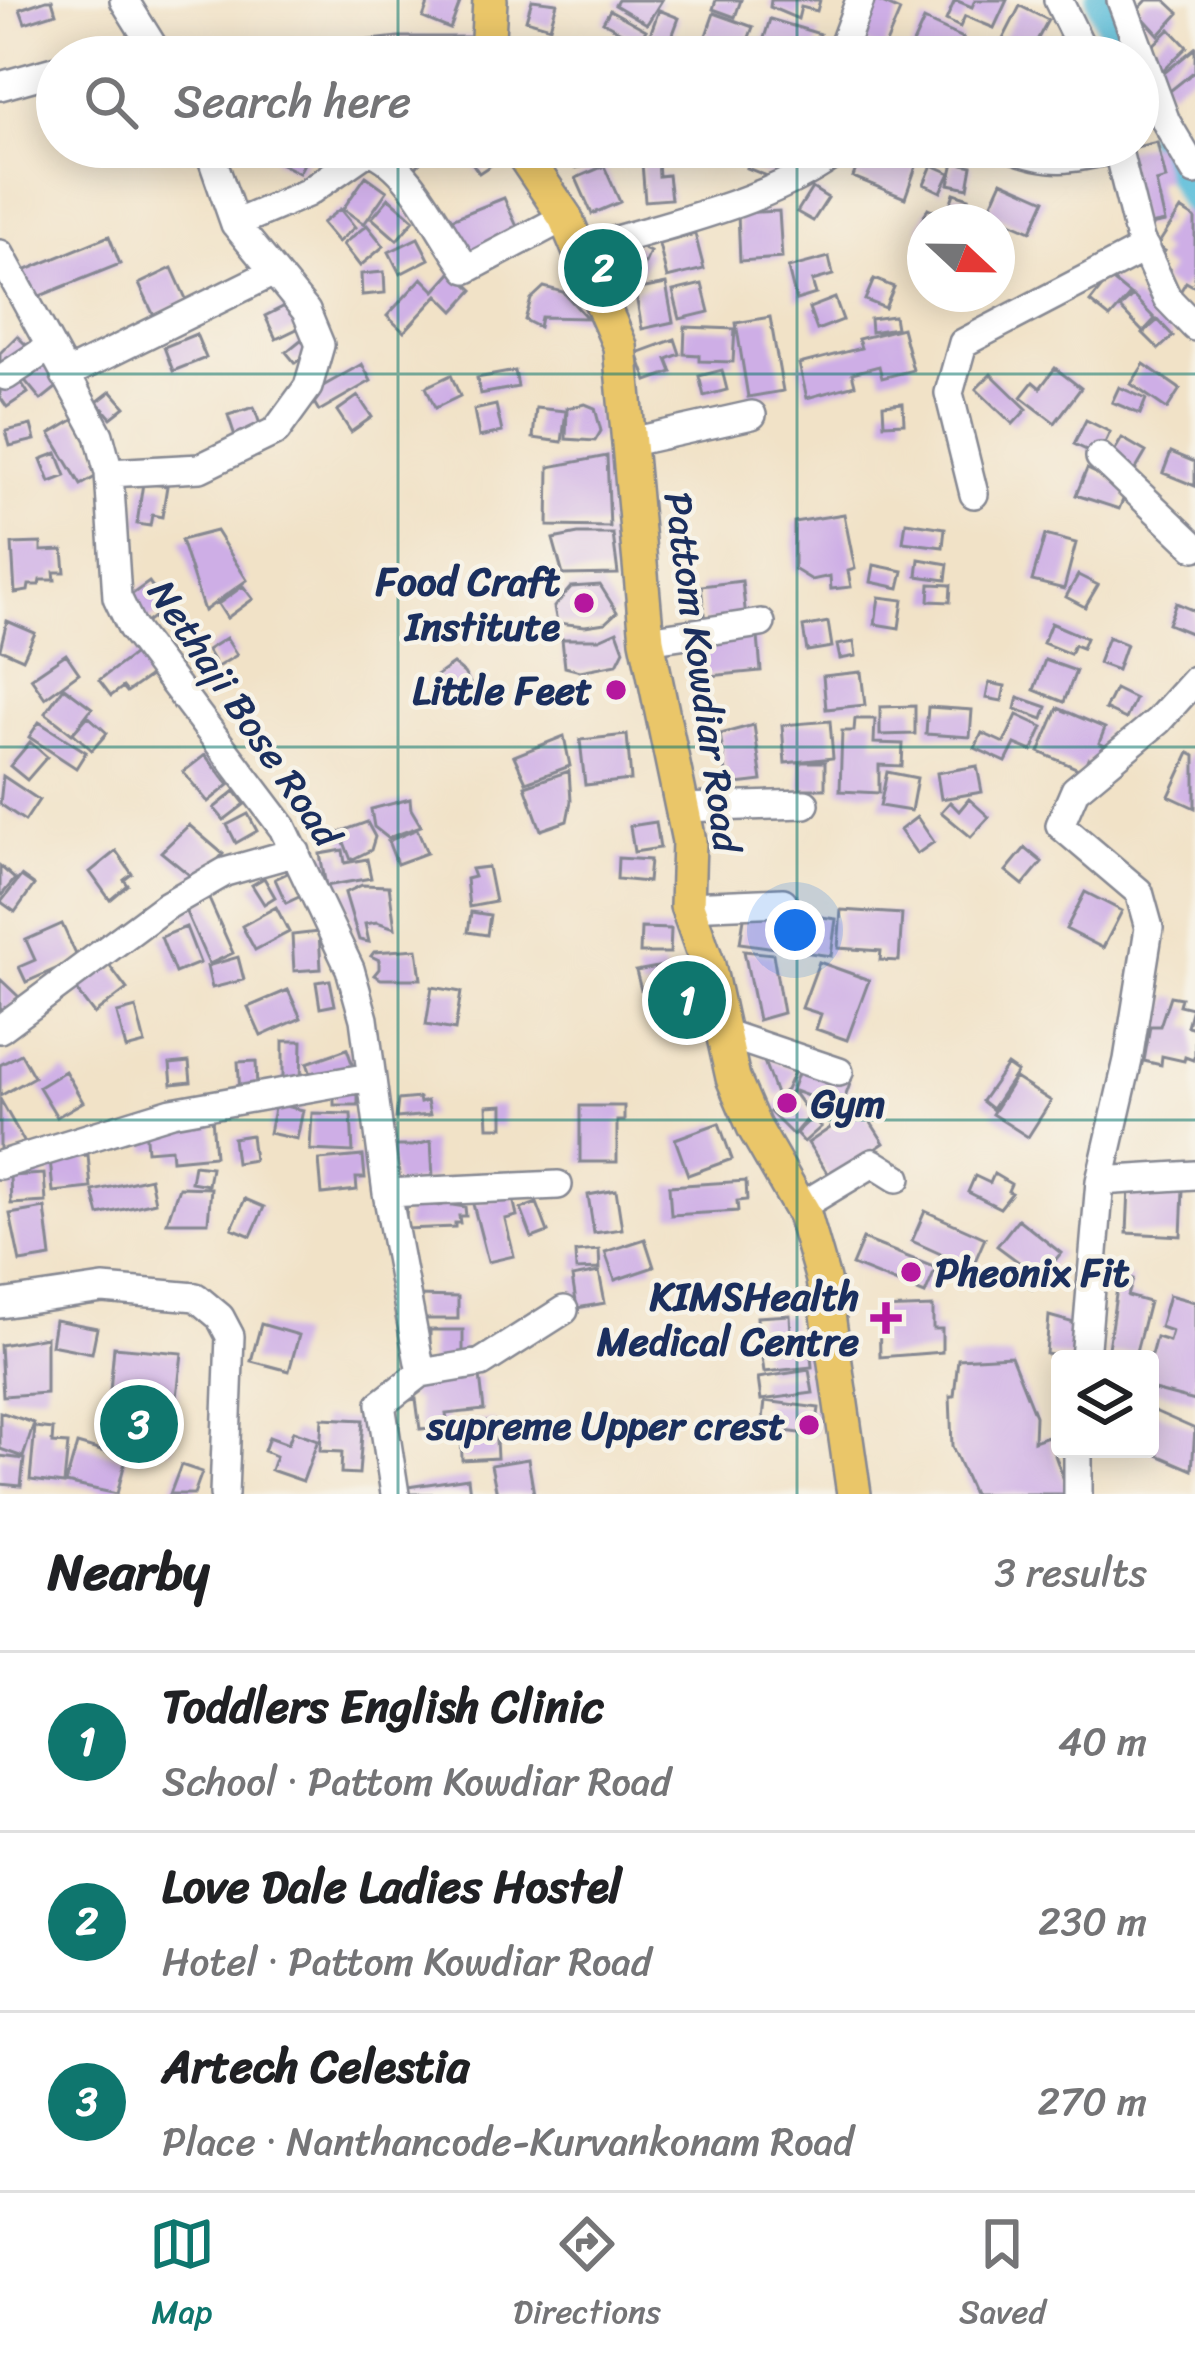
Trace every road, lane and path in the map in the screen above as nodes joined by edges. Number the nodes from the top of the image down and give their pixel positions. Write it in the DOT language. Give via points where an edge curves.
graph roads {
  1 [pos="124,0"];
  2 [pos="490,0"];
  3 [pos="860,0"];
  4 [pos="1058,0"];
  5 [pos="1121,0"];
  6 [pos="147,36"];
  7 [pos="488,36"];
  8 [pos="846,36"];
  9 [pos="1076,36"];
  10 [pos="1134,36"];
  11 [pos="36,76"];
  12 [pos="0,86"];
  13 [pos="1159,103"];
  14 [pos="215,168"];
  15 [pos="343,168"];
  16 [pos="392,168"];
  17 [pos="532,168"];
  18 [pos="811,168"];
  19 [pos="1123,168"];
  20 [pos="1195,172"];
  21 [pos="565,217"];
  22 [pos="235,224"];
  23 [pos="1144,248"];
  24 [pos="580,251"];
  25 [pos="0,254"];
  26 [pos="274,272"];
  27 [pos="1195,327"];
  28 [pos="48,348"];
  29 [pos="65,375"];
  30 [pos="6,376"];
  31 [pos="752,415"];
  32 [pos="631,442"];
  33 [pos="1100,457"];
  34 [pos="110,473"];
  35 [pos="974,494"];
  36 [pos="1195,547"];
  37 [pos="761,623"];
  38 [pos="647,640"];
  39 [pos="1189,698"];
  40 [pos="805,804"];
  41 [pos="680,808"];
  42 [pos="296,852"];
  43 [pos="783,902"];
  44 [pos="687,906"];
  45 [pos="0,1029"];
  46 [pos="723,1033"];
  47 [pos="839,1072"];
  48 [pos="370,1077"];
  49 [pos="0,1166"];
  50 [pos="1195,1175"];
  51 [pos="897,1178"];
  52 [pos="1100,1181"];
  53 [pos="558,1185"];
  54 [pos="387,1192"];
  55 [pos="800,1207"];
  56 [pos="0,1304"];
  57 [pos="564,1310"];
  58 [pos="1086,1350"];
  59 [pos="421,1373"];
  60 [pos="1078,1458"];
  61 [pos="224,1494"];
  62 [pos="395,1494"];
  63 [pos="854,1494"];
  64 [pos="1078,1494"];
  1 -- 6 [label="street"];
  2 -- 7 [label="main road"];
  3 -- 8 [label="street"];
  4 -- 9 [label="street"];
  5 -- 10 [label="street"];
  11 -- 12 [label="street"];
  13 -- 20 [label="street"];
  14 -- 22 [label="street"];
  15 -- 22 [label="street"];
  16 -- 21 [label="street" via="467,269"];
  17 -- 21 [label="main road, Pattom Kowdiar Road"];
  18 -- 24 [label="street" via="740,200"];
  19 -- 23 [label="street"];
  21 -- 24 [label="main road, Pattom Kowdiar Road"];
  22 -- 26 [label="street"];
  23 -- 27 [label="street" via="1167,298"];
  23 -- 35 [label="street" via="963,343 949,393"];
  24 -- 32 [label="main road, Pattom Kowdiar Road" via="620,346"];
  25 -- 28 [label="street, Nethaji Bose Road"];
  26 -- 29 [label="street"];
  26 -- 34 [label="street" via="306,311 320,345 308,387 277,431 200,468"];
  28 -- 29 [label="street, Nethaji Bose Road"];
  28 -- 30 [label="street"];
  29 -- 34 [label="street, Nethaji Bose Road"];
  31 -- 32 [label="street"];
  32 -- 38 [label="main road, Pattom Kowdiar Road"];
  33 -- 36 [label="street"];
  34 -- 42 [label="street, Nethaji Bose Road" via="117,597 132,628"];
  37 -- 38 [label="street"];
  38 -- 41 [label="main road, Pattom Kowdiar Road"];
  39 -- 52 [label="street" via="1075,790 1060,826 1139,892 1149,928"];
  40 -- 41 [label="street"];
  41 -- 44 [label="main road, Pattom Kowdiar Road" via="689,841"];
  42 -- 45 [label="street" via="225,872 164,907"];
  42 -- 48 [label="street, Nethaji Bose Road" via="350,969"];
  43 -- 44 [label="street"];
  44 -- 46 [label="main road, Pattom Kowdiar Road"];
  46 -- 47 [label="street"];
  46 -- 55 [label="main road, Pattom Kowdiar Road" via="747,1111"];
  48 -- 49 [label="street" via="172,1112"];
  48 -- 54 [label="street, Nethaji Bose Road"];
  50 -- 52 [label="street"];
  51 -- 55 [label="street" via="872,1163"];
  52 -- 58 [label="street"];
  53 -- 54 [label="street"];
  54 -- 59 [label="street, Nethaji Bose Road"];
  55 -- 63 [label="main road, Pattom Kowdiar Road" via="823,1280"];
  56 -- 61 [label="street" via="103,1288 196,1297 220,1317 230,1336"];
  57 -- 59 [label="street" via="481,1363"];
  59 -- 62 [label="street" via="381,1404"];
  60 -- 64 [label="street"];
}
